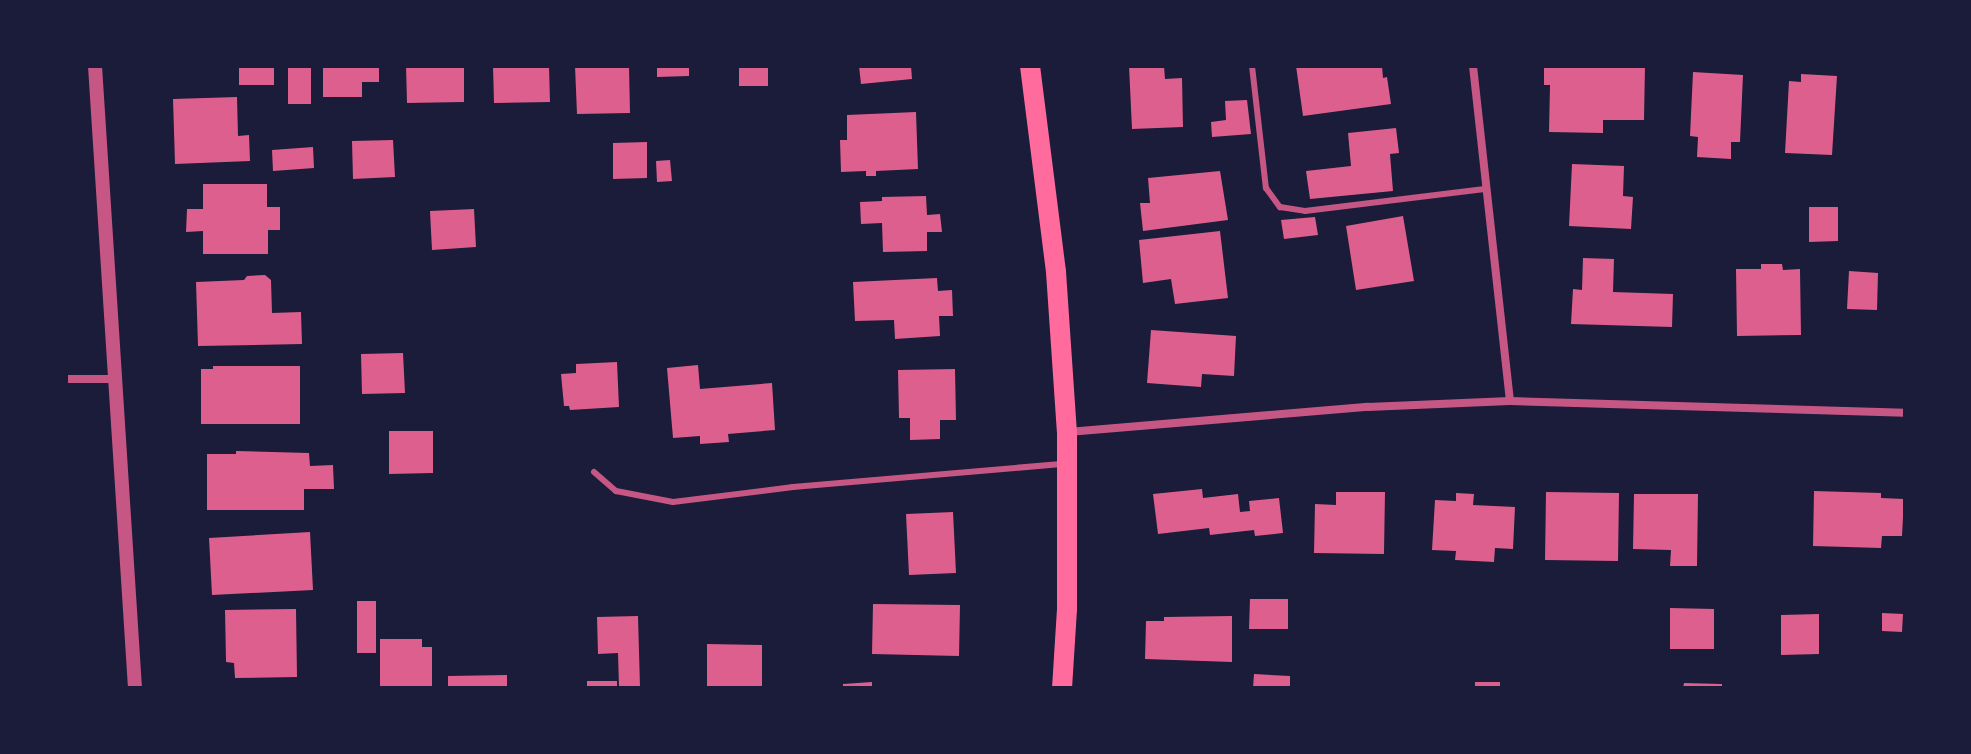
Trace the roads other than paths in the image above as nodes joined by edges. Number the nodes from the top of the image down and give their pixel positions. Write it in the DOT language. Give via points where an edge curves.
graph roads {
  1 [pos="95,66"];
  2 [pos="1030,66"];
  3 [pos="1252,66"];
  4 [pos="1473,66"];
  5 [pos="1485,189"];
  6 [pos="66,379"];
  7 [pos="114,379"];
  8 [pos="1510,401"];
  9 [pos="1905,413"];
  10 [pos="1067,432"];
  11 [pos="1067,464"];
  12 [pos="594,472"];
  13 [pos="135,688"];
  14 [pos="1062,688"];
  1 -- 7 [label="street"];
  2 -- 10 [label="main road" via="1056,272"];
  3 -- 5 [label="lane" via="1266,188 1280,207 1305,211"];
  4 -- 5 [label="street"];
  5 -- 8 [label="street"];
  6 -- 7 [label="street"];
  7 -- 13 [label="street"];
  8 -- 9 [label="street"];
  8 -- 10 [label="street"];
  10 -- 11 [label="main road"];
  11 -- 12 [label="lane" via="673,502 616,491"];
  11 -- 14 [label="main road"];
}
